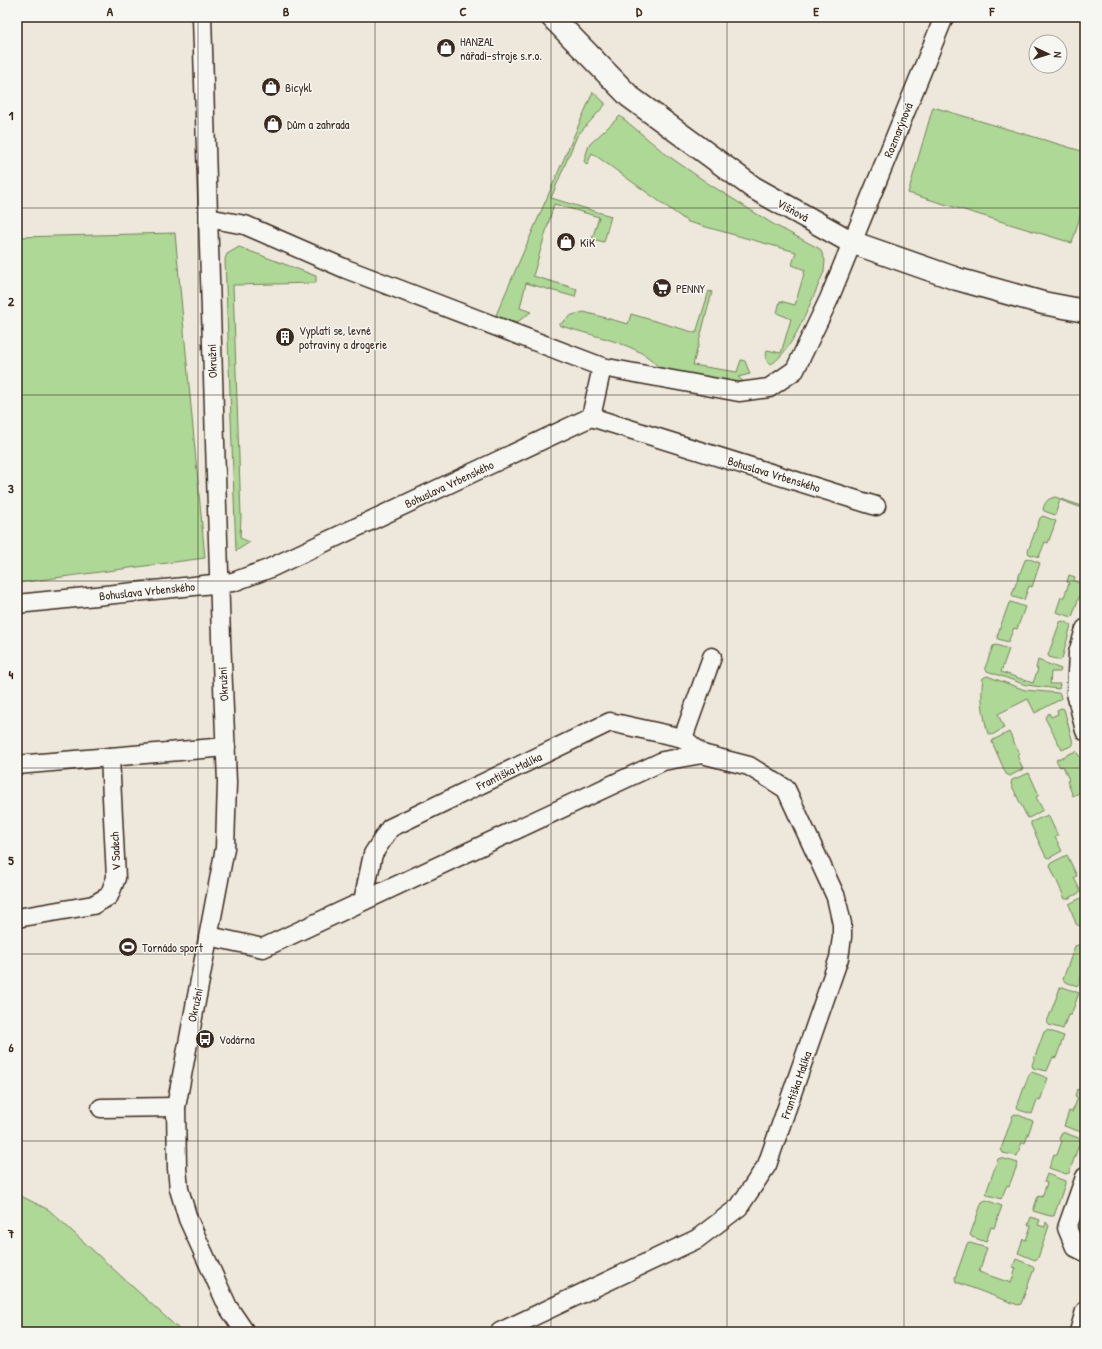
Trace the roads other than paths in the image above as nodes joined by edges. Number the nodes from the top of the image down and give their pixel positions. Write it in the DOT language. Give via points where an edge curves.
graph roads {
  1 [pos="202,17"];
  2 [pos="552,17"];
  3 [pos="944,17"];
  4 [pos="208,218"];
  5 [pos="851,242"];
  6 [pos="1085,312"];
  7 [pos="602,367"];
  8 [pos="591,417"];
  9 [pos="876,506"];
  10 [pos="220,583"];
  11 [pos="17,604"];
  12 [pos="1085,629"];
  13 [pos="712,657"];
  14 [pos="1085,731"];
  15 [pos="683,738"];
  16 [pos="226,747"];
  17 [pos="702,754"];
  18 [pos="110,757"];
  19 [pos="17,765"];
  20 [pos="363,901"];
  21 [pos="17,918"];
  22 [pos="209,936"];
  23 [pos="176,1107"];
  24 [pos="101,1108"];
  25 [pos="1085,1177"];
  26 [pos="1085,1252"];
  27 [pos="1085,1312"];
  28 [pos="245,1332"];
  29 [pos="500,1332"];
  30 [pos="1079,1332"];
  1 -- 4 [label="street, Okružní"];
  2 -- 5 [label="street, Višňová" via="630,97 754,188"];
  3 -- 5 [label="street, Rozmarýnová"];
  4 -- 7 [label="street, Rozmarýnová" via="244,225 346,269"];
  4 -- 10 [label="street, Okružní"];
  5 -- 6 [label="street, Višňová" via="957,278 1043,303"];
  5 -- 7 [label="street, Rozmarýnová" via="829,298 795,370 769,388 738,392"];
  7 -- 8 [label="street"];
  8 -- 9 [label="street, Bohuslava Vrbenského"];
  8 -- 10 [label="street, Bohuslava Vrbenského" via="268,569 233,582"];
  10 -- 11 [label="street, Bohuslava Vrbenského"];
  10 -- 16 [label="street, Okružní"];
  12 -- 14 [label="street" via="1078,653 1076,693"];
  13 -- 15 [label="street"];
  15 -- 17 [label="street, Františka Malíka"];
  15 -- 20 [label="street, Františka Malíka" via="610,722 390,828 373,854"];
  16 -- 18 [label="street"];
  16 -- 22 [label="street, Okružní" via="225,848"];
  17 -- 20 [label="street, Františka Malíka" via="663,761"];
  17 -- 29 [label="street, Františka Malíka" via="749,766 786,789 836,897 842,937 833,978 767,1166 739,1207 697,1239"];
  18 -- 19 [label="street"];
  18 -- 21 [label="street, V Sadech" via="116,878 109,896 93,905"];
  20 -- 22 [label="street, Františka Malíka" via="263,948"];
  22 -- 23 [label="street, Okružní"];
  23 -- 24 [label="street"];
  23 -- 28 [label="street, Okružní" via="178,1189 188,1219 228,1306"];
  25 -- 26 [label="street" via="1067,1228 1075,1247"];
  27 -- 30 [label="street"];
}
